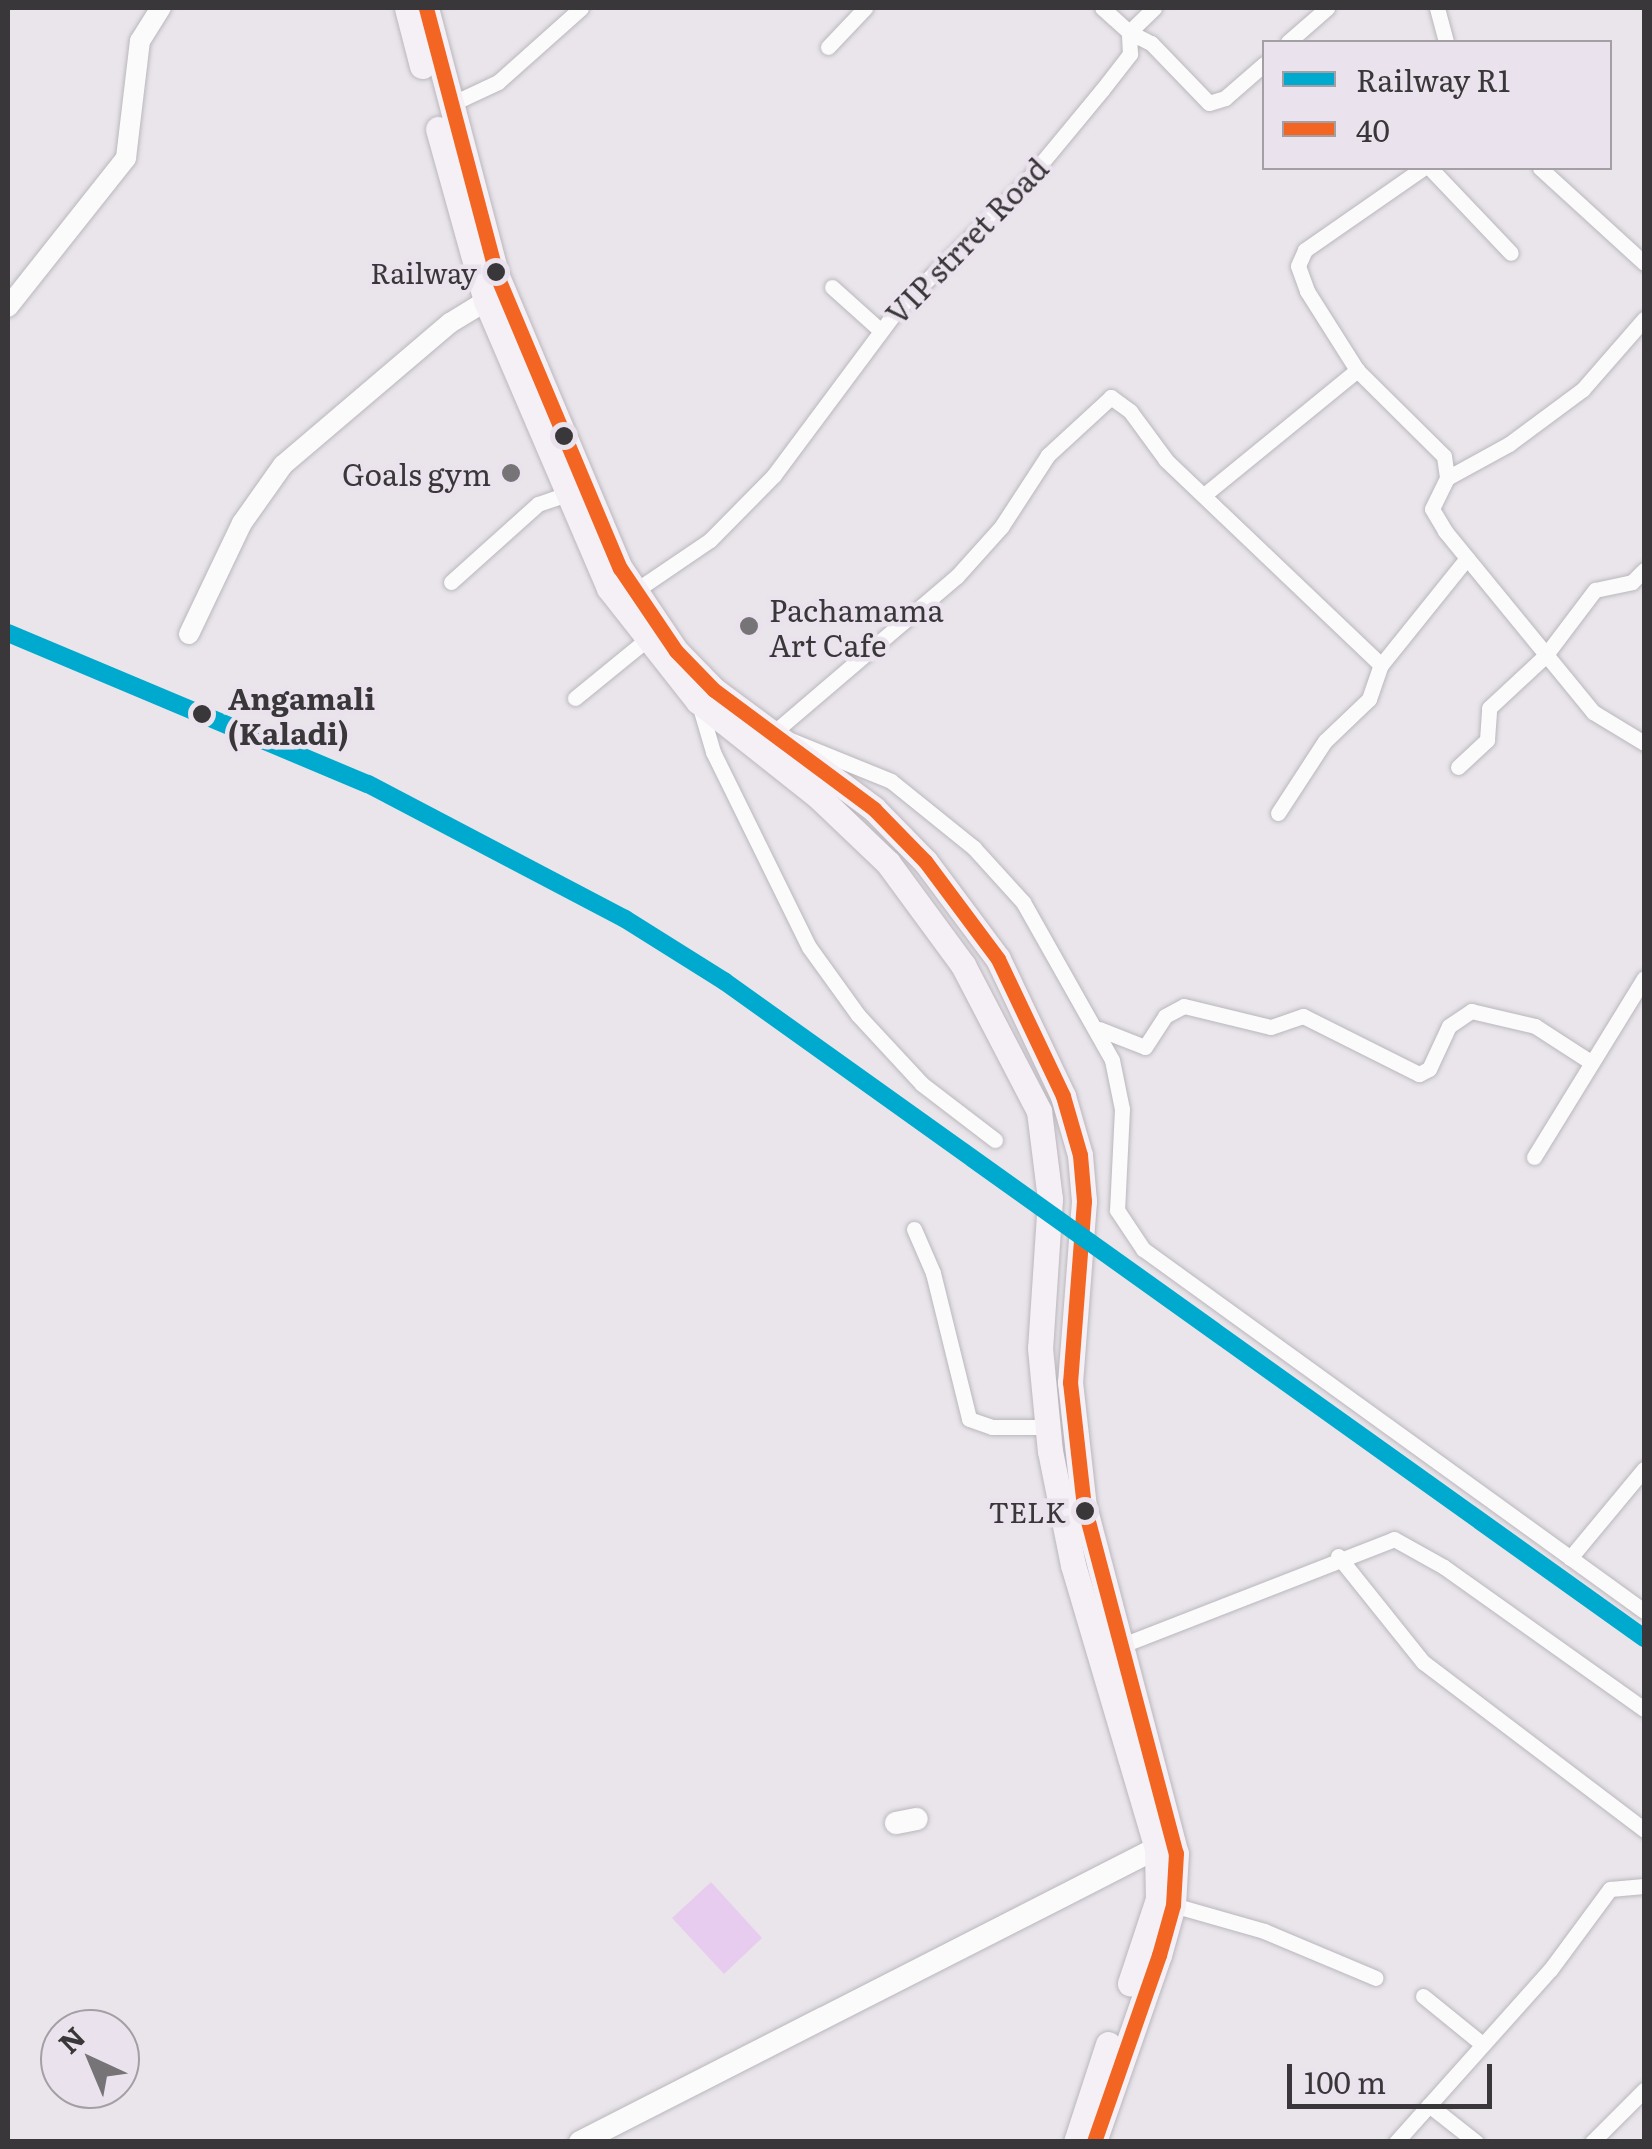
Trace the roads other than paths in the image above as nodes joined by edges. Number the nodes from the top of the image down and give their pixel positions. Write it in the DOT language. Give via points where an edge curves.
graph roads {
  1 [pos="161,8"];
  2 [pos="407,8"];
  3 [pos="426,8"];
  4 [pos="582,8"];
  5 [pos="865,8"];
  6 [pos="1102,8"];
  7 [pos="1154,8"];
  8 [pos="1328,8"];
  9 [pos="1437,8"];
  10 [pos="1129,32"];
  11 [pos="1290,40"];
  12 [pos="1445,40"];
  13 [pos="828,47"];
  14 [pos="1262,66"];
  15 [pos="449,105"];
  16 [pos="1424,170"];
  17 [pos="1429,170"];
  18 [pos="1542,170"];
  19 [pos="1511,253"];
  20 [pos="1644,263"];
  21 [pos="832,287"];
  22 [pos="12,293"];
  23 [pos="486,301"];
  24 [pos="1644,319"];
  25 [pos="880,330"];
  26 [pos="1357,370"];
  27 [pos="1446,478"];
  28 [pos="573,492"];
  29 [pos="1204,494"];
  30 [pos="1467,558"];
  31 [pos="1644,570"];
  32 [pos="451,582"];
  33 [pos="635,591"];
  34 [pos="190,634"];
  35 [pos="645,641"];
  36 [pos="1544,656"];
  37 [pos="1381,665"];
  38 [pos="575,698"];
  39 [pos="698,700"];
  40 [pos="772,733"];
  41 [pos="1644,743"];
  42 [pos="1458,766"];
  43 [pos="1278,813"];
  44 [pos="1644,978"];
  45 [pos="1099,1029"];
  46 [pos="1589,1062"];
  47 [pos="995,1140"];
  48 [pos="1534,1158"];
  49 [pos="914,1229"];
  50 [pos="1041,1376"];
  51 [pos="1070,1382"];
  52 [pos="1048,1427"];
  53 [pos="1644,1470"];
  54 [pos="1338,1556"];
  55 [pos="1570,1558"];
  56 [pos="1644,1612"];
  57 [pos="1120,1646"];
  58 [pos="1644,1709"];
  59 [pos="1644,1830"];
  60 [pos="1166,1850"];
  61 [pos="1644,1886"];
  62 [pos="1173,1905"];
  63 [pos="1376,1978"];
  64 [pos="1423,1996"];
  65 [pos="1482,2044"];
  66 [pos="1644,2090"];
  67 [pos="1429,2105"];
  68 [pos="580,2142"];
  69 [pos="1076,2142"];
  70 [pos="1094,2142"];
  71 [pos="1396,2142"];
  72 [pos="1476,2142"];
  73 [pos="1592,2142"];
  1 -- 22 [label="street" via="140,41 126,158"];
  2 -- 23 [label="highway"];
  3 -- 15 [label="highway"];
  4 -- 15 [label="street" via="498,82"];
  5 -- 13 [label="street"];
  6 -- 10 [label="street"];
  7 -- 10 [label="street"];
  8 -- 11 [label="street"];
  9 -- 12 [label="street"];
  10 -- 14 [label="street" via="1151,44 1209,103 1226,98"];
  10 -- 25 [label="street, VIP strret Road" via="1130,54 1036,170"];
  15 -- 28 [label="highway" via="497,276"];
  16 -- 26 [label="street" via="1305,250 1298,266"];
  17 -- 19 [label="street"];
  18 -- 20 [label="street"];
  21 -- 25 [label="street"];
  23 -- 28 [label="highway"];
  23 -- 34 [label="street" via="327,422 283,465 242,523"];
  24 -- 27 [label="street" via="1583,389 1509,444"];
  25 -- 33 [label="street, VIP strret Road" via="774,475 710,540"];
  26 -- 27 [label="street" via="1444,456"];
  26 -- 29 [label="street"];
  27 -- 30 [label="street" via="1432,510"];
  28 -- 32 [label="street" via="538,504"];
  28 -- 33 [label="highway"];
  28 -- 35 [label="highway" via="609,588"];
  29 -- 37 [label="street"];
  29 -- 40 [label="street" via="1156,450 1118,398 1103,401 1048,456 1001,526 956,576"];
  30 -- 36 [label="street"];
  30 -- 37 [label="street"];
  31 -- 36 [label="street" via="1632,582 1595,590"];
  33 -- 40 [label="highway" via="676,650"];
  35 -- 38 [label="street"];
  35 -- 39 [label="highway"];
  36 -- 41 [label="street" via="1593,712"];
  36 -- 42 [label="street" via="1489,708 1487,740"];
  37 -- 43 [label="street" via="1376,689 1325,741"];
  39 -- 47 [label="street" via="713,752 808,947 858,1015 922,1084"];
  39 -- 50 [label="highway" via="856,831 963,965 1039,1111 1050,1199"];
  40 -- 45 [label="street" via="877,771 974,848 1024,902"];
  40 -- 51 [label="highway" via="874,809 962,906 1041,1040 1080,1155 1083,1233"];
  44 -- 46 [label="street"];
  45 -- 46 [label="street" via="1138,1048 1156,1040 1172,1009 1184,1006 1271,1027 1303,1016 1419,1074 1429,1069 1448,1026 1471,1011 1535,1026"];
  45 -- 55 [label="street" via="1120,1083 1114,1195 1121,1225 1143,1249"];
  46 -- 48 [label="street"];
  49 -- 52 [label="street" via="933,1273 969,1419 992,1427"];
  50 -- 51 [label="highway"];
  50 -- 52 [label="highway"];
  51 -- 57 [label="highway" via="1090,1535"];
  52 -- 60 [label="highway" via="1073,1565"];
  53 -- 55 [label="street"];
  54 -- 57 [label="street"];
  54 -- 58 [label="street" via="1394,1540 1444,1567"];
  54 -- 59 [label="street" via="1423,1662"];
  55 -- 56 [label="street"];
  57 -- 60 [label="highway"];
  60 -- 62 [label="highway"];
  60 -- 68 [label="main road"];
  60 -- 69 [label="highway" via="1158,1899"];
  61 -- 65 [label="street" via="1610,1889 1550,1970"];
  62 -- 63 [label="street" via="1264,1931"];
  62 -- 70 [label="highway"];
  64 -- 65 [label="street"];
  65 -- 67 [label="street"];
  66 -- 73 [label="street"];
  67 -- 71 [label="street"];
  67 -- 72 [label="street"];
}
